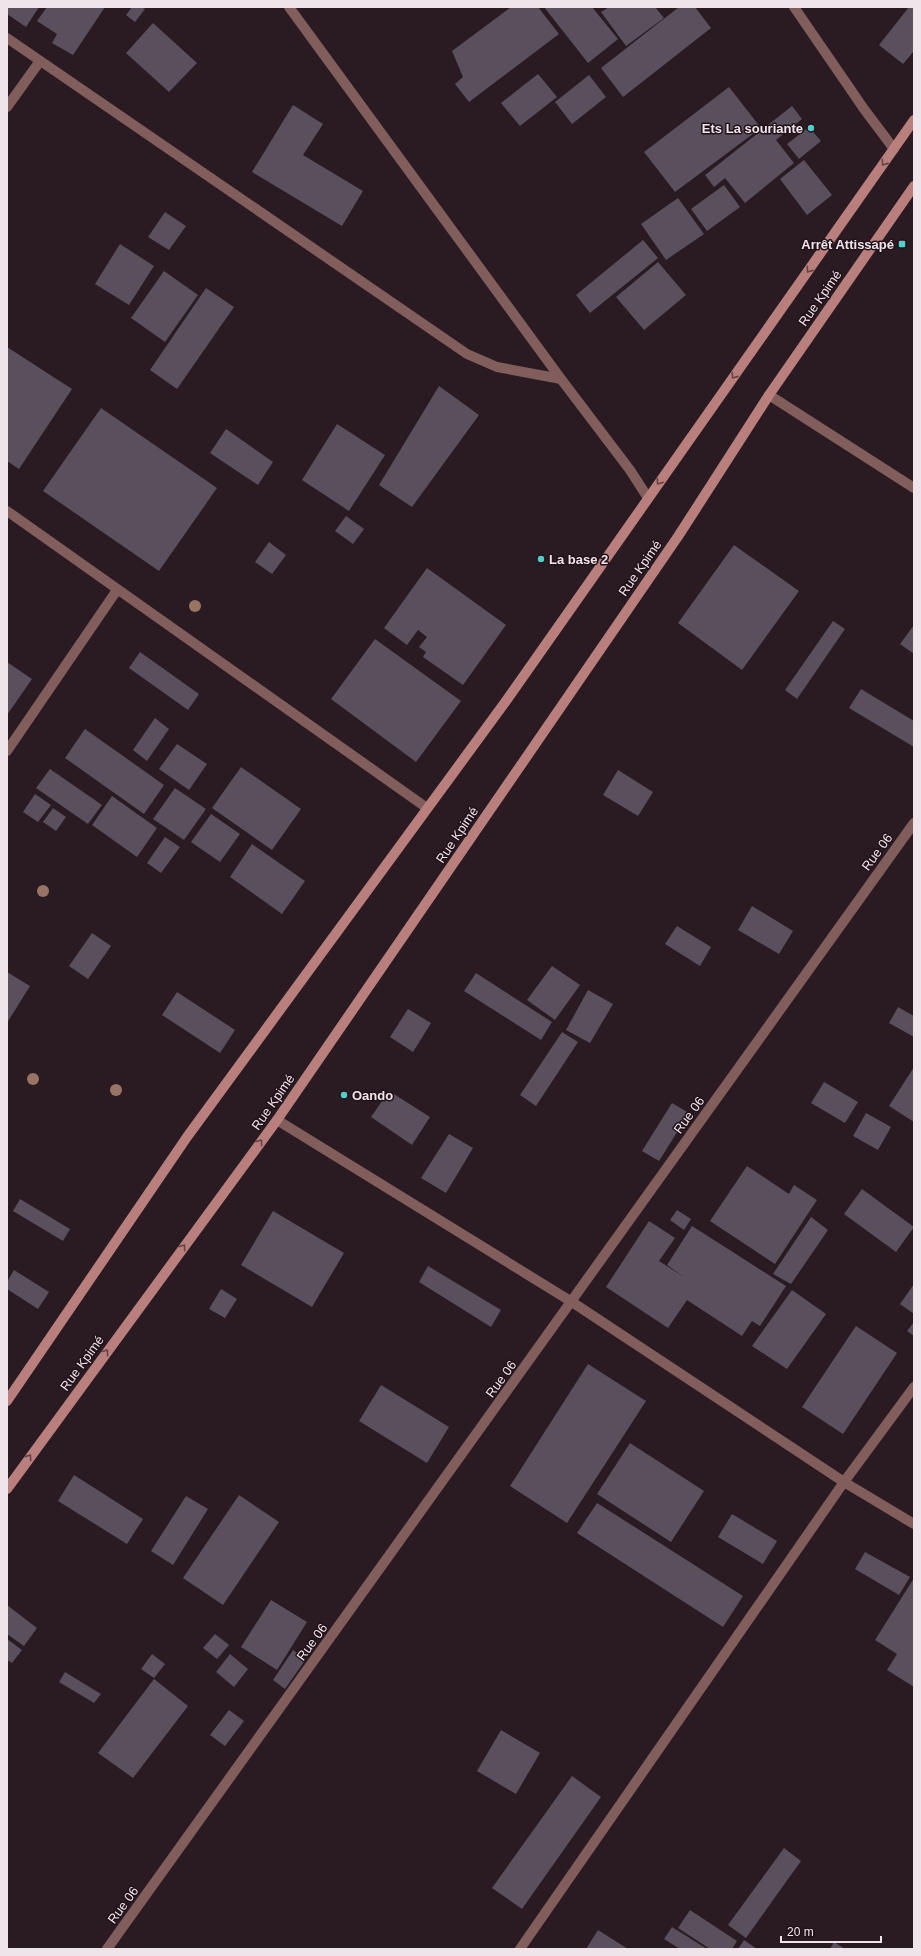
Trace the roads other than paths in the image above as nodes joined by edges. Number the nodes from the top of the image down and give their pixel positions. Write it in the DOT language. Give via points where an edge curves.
graph roads {
  1 [pos="288,7"];
  2 [pos="794,7"];
  3 [pos="7,38"];
  4 [pos="40,61"];
  5 [pos="7,107"];
  6 [pos="914,120"];
  7 [pos="894,148"];
  8 [pos="914,186"];
  9 [pos="560,379"];
  10 [pos="769,395"];
  11 [pos="914,488"];
  12 [pos="648,498"];
  13 [pos="7,511"];
  14 [pos="117,590"];
  15 [pos="7,751"];
  16 [pos="427,808"];
  17 [pos="914,823"];
  18 [pos="277,1120"];
  19 [pos="572,1302"];
  20 [pos="914,1387"];
  21 [pos="7,1401"];
  22 [pos="844,1482"];
  23 [pos="7,1489"];
  24 [pos="914,1524"];
  25 [pos="107,1949"];
  26 [pos="520,1949"];
  1 -- 9 [label="street"];
  2 -- 7 [label="street"];
  3 -- 4 [label="street"];
  4 -- 5 [label="street"];
  4 -- 9 [label="street" via="467,354 497,367"];
  6 -- 7 [label="main road, Rue Kpimé"];
  7 -- 12 [label="main road, Rue Kpimé, one-way"];
  8 -- 10 [label="main road, Rue Kpimé"];
  9 -- 12 [label="street" via="630,470"];
  10 -- 11 [label="street"];
  10 -- 18 [label="main road, Rue Kpimé" via="679,535"];
  12 -- 16 [label="main road, Rue Kpimé" via="506,701"];
  13 -- 14 [label="street"];
  14 -- 15 [label="street"];
  14 -- 16 [label="street"];
  16 -- 21 [label="main road, Rue Kpimé" via="187,1137"];
  17 -- 19 [label="street, Rue 06"];
  18 -- 19 [label="street"];
  23 -- 18 [label="main road, Rue Kpimé, one-way"];
  19 -- 22 [label="street"];
  19 -- 25 [label="street, Rue 06"];
  20 -- 22 [label="street"];
  22 -- 24 [label="street"];
  22 -- 26 [label="street"];
}
